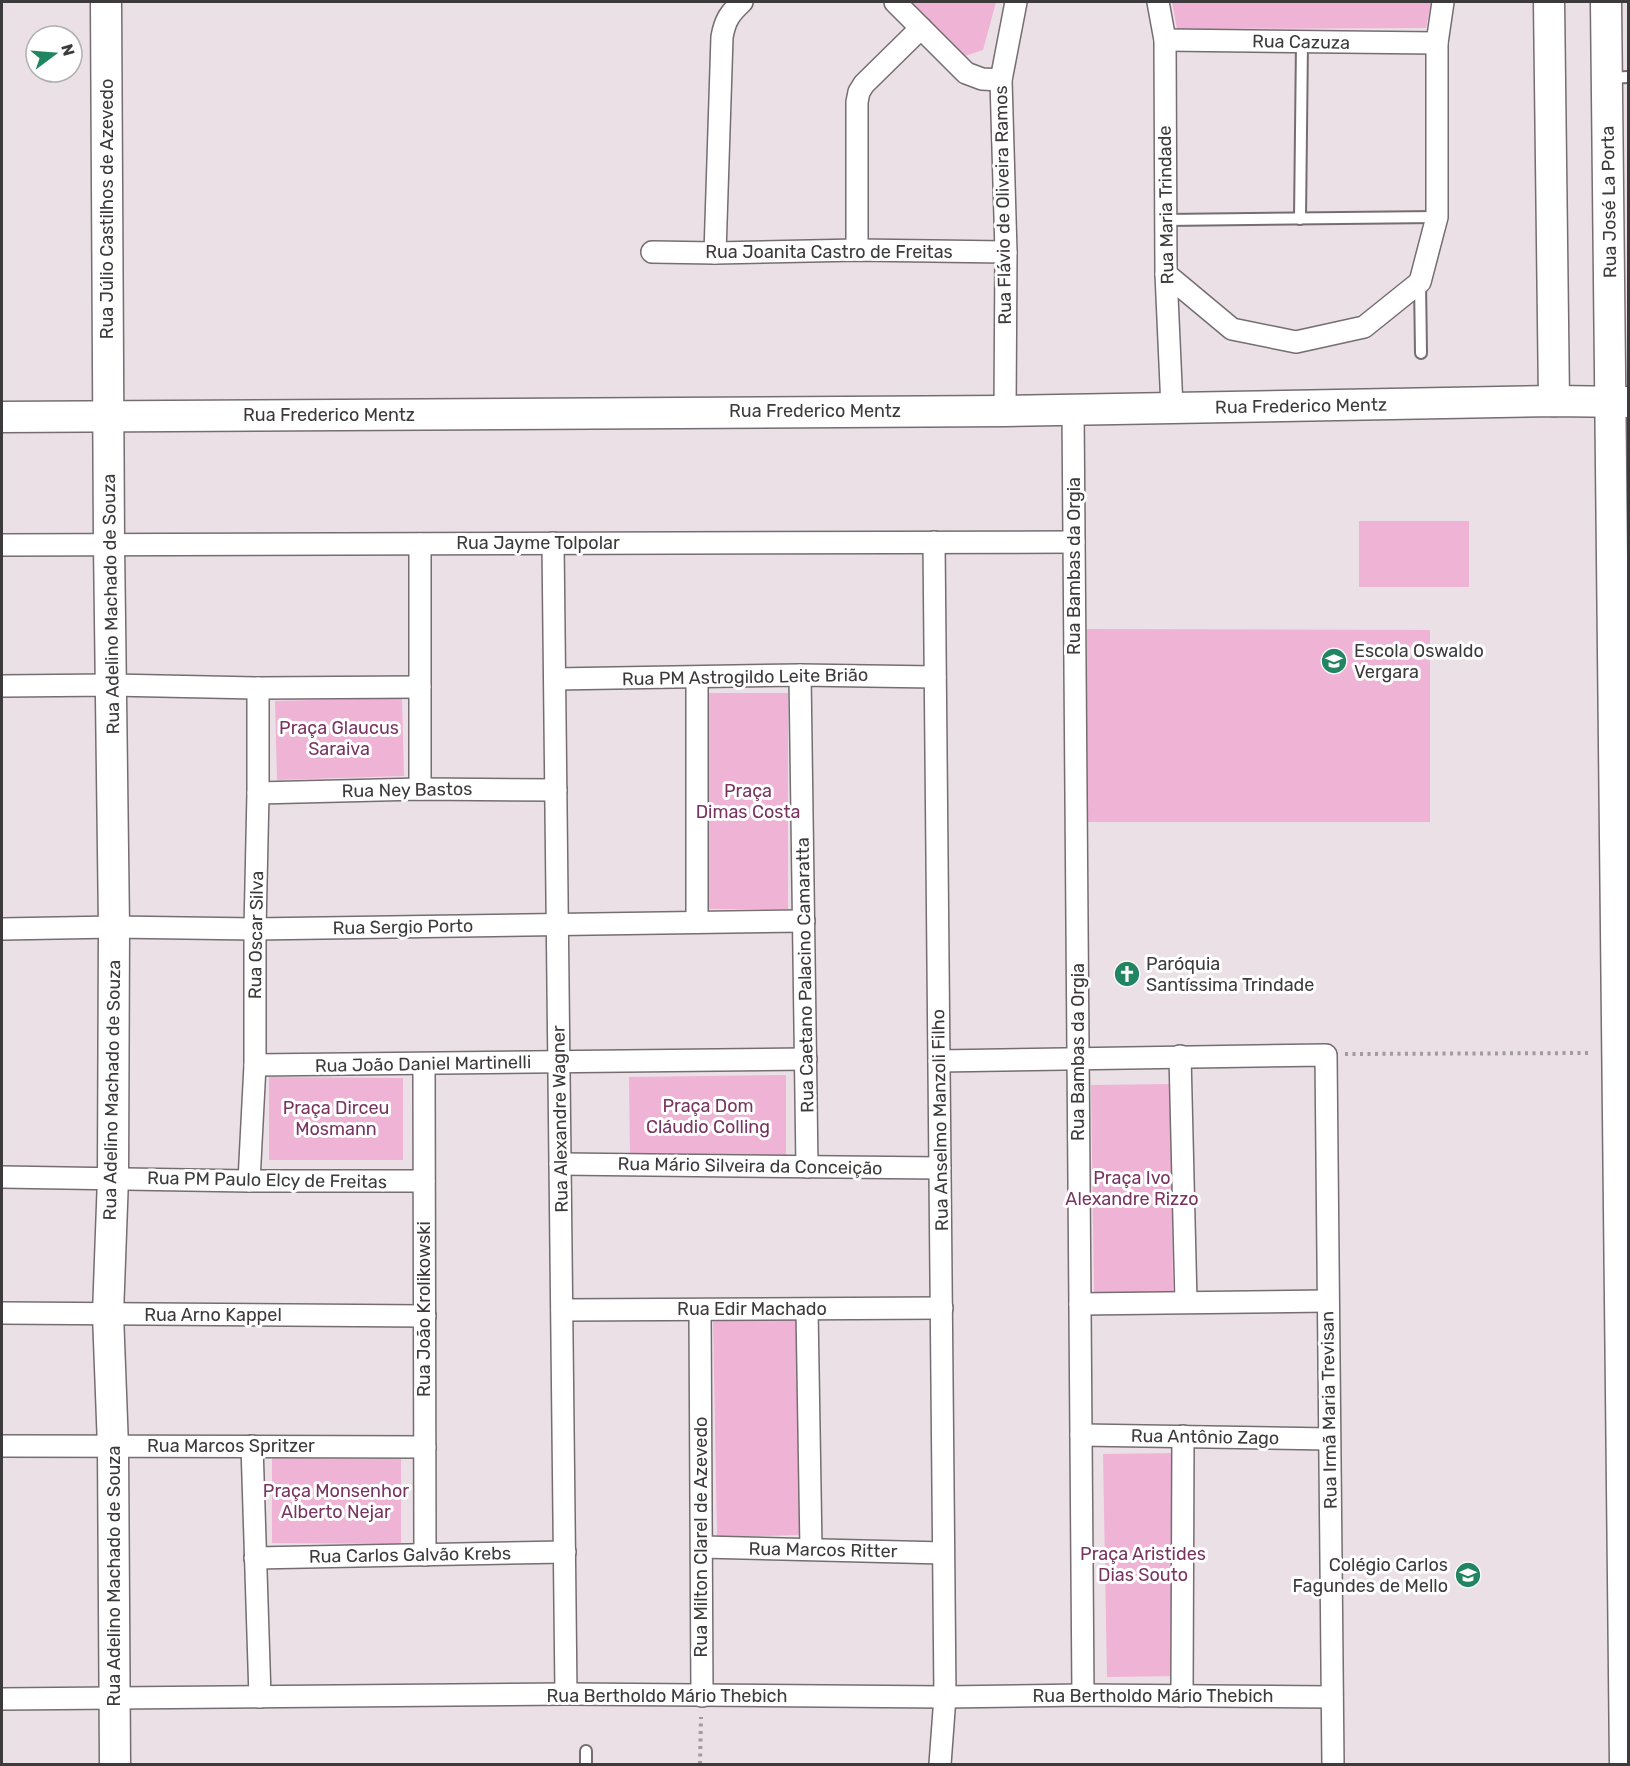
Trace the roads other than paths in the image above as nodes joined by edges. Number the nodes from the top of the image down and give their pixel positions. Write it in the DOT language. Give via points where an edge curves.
graph roads {
  1 [pos="106,2"];
  2 [pos="742,2"];
  3 [pos="895,2"];
  4 [pos="1016,2"];
  5 [pos="1158,2"];
  6 [pos="1443,2"];
  7 [pos="1549,2"];
  8 [pos="1606,2"];
  9 [pos="921,28"];
  10 [pos="1165,40"];
  11 [pos="1302,42"];
  12 [pos="1437,43"];
  13 [pos="1618,78"];
  14 [pos="1001,80"];
  15 [pos="1437,217"];
  16 [pos="1300,219"];
  17 [pos="1165,220"];
  18 [pos="857,250"];
  19 [pos="652,252"];
  20 [pos="1006,252"];
  21 [pos="715,253"];
  22 [pos="1166,273"];
  23 [pos="1420,282"];
  24 [pos="1421,353"];
  25 [pos="1554,401"];
  26 [pos="1620,402"];
  27 [pos="1172,408"];
  28 [pos="1072,409"];
  29 [pos="1005,411"];
  30 [pos="109,416"];
  31 [pos="2,417"];
  32 [pos="1620,533"];
  33 [pos="934,542"];
  34 [pos="1074,542"];
  35 [pos="420,543"];
  36 [pos="553,543"];
  37 [pos="109,544"];
  38 [pos="2,545"];
  39 [pos="800,675"];
  40 [pos="935,676"];
  41 [pos="697,678"];
  42 [pos="555,679"];
  43 [pos="2,686"];
  44 [pos="112,686"];
  45 [pos="420,687"];
  46 [pos="258,688"];
  47 [pos="420,789"];
  48 [pos="556,790"];
  49 [pos="258,793"];
  50 [pos="804,921"];
  51 [pos="697,922"];
  52 [pos="1622,923"];
  53 [pos="557,925"];
  54 [pos="114,927"];
  55 [pos="2,928"];
  56 [pos="255,929"];
  57 [pos="1623,1053"];
  58 [pos="1180,1056"];
  59 [pos="1078,1058"];
  60 [pos="806,1059"];
  61 [pos="939,1061"];
  62 [pos="559,1062"];
  63 [pos="423,1064"];
  64 [pos="255,1065"];
  65 [pos="560,1164"];
  66 [pos="807,1167"];
  67 [pos="940,1168"];
  68 [pos="2,1178"];
  69 [pos="113,1178"];
  70 [pos="249,1181"];
  71 [pos="424,1181"];
  72 [pos="1328,1300"];
  73 [pos="1624,1300"];
  74 [pos="1186,1302"];
  75 [pos="1080,1304"];
  76 [pos="942,1308"];
  77 [pos="807,1309"];
  78 [pos="562,1310"];
  79 [pos="700,1310"];
  80 [pos="2,1313"];
  81 [pos="108,1314"];
  82 [pos="425,1316"];
  83 [pos="1081,1436"];
  84 [pos="1184,1436"];
  85 [pos="1625,1437"];
  86 [pos="1329,1438"];
  87 [pos="2,1446"];
  88 [pos="113,1446"];
  89 [pos="252,1446"];
  90 [pos="425,1447"];
  91 [pos="702,1547"];
  92 [pos="811,1549"];
  93 [pos="565,1552"];
  94 [pos="944,1553"];
  95 [pos="425,1555"];
  96 [pos="255,1558"];
  97 [pos="1626,1692"];
  98 [pos="566,1694"];
  99 [pos="1083,1695"];
  100 [pos="702,1696"];
  101 [pos="1182,1696"];
  102 [pos="260,1697"];
  103 [pos="945,1697"];
  104 [pos="1332,1697"];
  105 [pos="115,1698"];
  106 [pos="2,1700"];
  107 [pos="586,1751"];
  108 [pos="116,1764"];
  109 [pos="586,1764"];
  110 [pos="940,1764"];
  111 [pos="1333,1764"];
  112 [pos="1625,1764"];
  1 -- 30 [label="street, Rua Júlio Castilhos de Azevedo"];
  2 -- 21 [label="street" via="724,22 722,37"];
  3 -- 9 [label="street"];
  4 -- 14 [label="street, Rua Flávio de Oliveira Ramos"];
  5 -- 10 [label="street, Rua Maria Trindade"];
  6 -- 12 [label="street"];
  7 -- 25 [label="street"];
  8 -- 13 [label="street, Rua José La Porta"];
  9 -- 14 [label="street" via="966,73"];
  9 -- 18 [label="street" via="859,92"];
  10 -- 11 [label="street, Rua Cazuza"];
  10 -- 17 [label="street, Rua Maria Trindade"];
  11 -- 12 [label="street, Rua Cazuza"];
  11 -- 16 [label="lane"];
  12 -- 15 [label="street"];
  13 -- 26 [label="street, Rua José La Porta"];
  14 -- 20 [label="street, Rua Flávio de Oliveira Ramos"];
  15 -- 16 [label="lane"];
  15 -- 23 [label="street"];
  16 -- 17 [label="lane"];
  17 -- 22 [label="street, Rua Maria Trindade"];
  18 -- 20 [label="street, Rua Joanita Castro de Freitas"];
  18 -- 21 [label="street, Rua Joanita Castro de Freitas"];
  19 -- 21 [label="street, Rua Joanita Castro de Freitas"];
  20 -- 29 [label="street, Rua Flávio de Oliveira Ramos"];
  22 -- 23 [label="street" via="1232,329 1296,342 1364,327"];
  22 -- 27 [label="street, Rua Maria Trindade"];
  23 -- 24 [label="lane"];
  25 -- 26 [label="street, Rua Frederico Mentz"];
  25 -- 27 [label="street, Rua Frederico Mentz"];
  26 -- 32 [label="street, Rua José La Porta"];
  27 -- 28 [label="street, Rua Frederico Mentz"];
  28 -- 29 [label="street, Rua Frederico Mentz"];
  28 -- 34 [label="street, Rua Bambas da Orgia"];
  29 -- 30 [label="street, Rua Frederico Mentz"];
  30 -- 31 [label="street, Rua Frederico Mentz"];
  30 -- 37 [label="street, Rua Adelino Machado de Souza"];
  32 -- 52 [label="street, Rua José La Porta"];
  33 -- 34 [label="street, Rua Jayme Tolpolar"];
  33 -- 36 [label="street, Rua Jayme Tolpolar"];
  33 -- 40 [label="street, Rua Anselmo Manzoli Filho"];
  34 -- 59 [label="street, Rua Bambas da Orgia"];
  35 -- 36 [label="street, Rua Jayme Tolpolar"];
  35 -- 37 [label="street, Rua Jayme Tolpolar"];
  35 -- 45 [label="street"];
  36 -- 42 [label="street, Rua Alexandre Wagner"];
  37 -- 38 [label="street, Rua Jayme Tolpolar"];
  37 -- 44 [label="street, Rua Adelino Machado de Souza"];
  39 -- 40 [label="street, Rua PM Astrogildo Leite Brião"];
  39 -- 41 [label="street, Rua PM Astrogildo Leite Brião"];
  39 -- 50 [label="street, Rua Caetano Palacino Camaratta"];
  40 -- 61 [label="street, Rua Anselmo Manzoli Filho"];
  41 -- 42 [label="street, Rua PM Astrogildo Leite Brião"];
  41 -- 51 [label="street"];
  42 -- 48 [label="street, Rua Alexandre Wagner"];
  43 -- 44 [label="street"];
  44 -- 46 [label="street"];
  44 -- 54 [label="street, Rua Adelino Machado de Souza"];
  45 -- 46 [label="street"];
  45 -- 47 [label="street"];
  46 -- 49 [label="street, Rua Oscar Silva"];
  47 -- 48 [label="street, Rua Ney Bastos"];
  47 -- 49 [label="street, Rua Ney Bastos"];
  48 -- 53 [label="street, Rua Alexandre Wagner"];
  49 -- 56 [label="street, Rua Oscar Silva"];
  50 -- 51 [label="street, Rua Sergio Porto"];
  50 -- 60 [label="street, Rua Caetano Palacino Camaratta"];
  51 -- 53 [label="street, Rua Sergio Porto"];
  52 -- 57 [label="street, Rua José La Porta"];
  53 -- 56 [label="street, Rua Sergio Porto"];
  53 -- 62 [label="street, Rua Alexandre Wagner"];
  54 -- 55 [label="street, Rua Sergio Porto"];
  54 -- 56 [label="street, Rua Sergio Porto"];
  54 -- 69 [label="street, Rua Adelino Machado de Souza"];
  56 -- 64 [label="street, Rua Oscar Silva"];
  57 -- 73 [label="street, Rua José La Porta"];
  58 -- 59 [label="street"];
  58 -- 72 [label="street, Rua Irmã Maria Trevisan" via="1326,1055"];
  58 -- 74 [label="street"];
  59 -- 61 [label="street"];
  59 -- 75 [label="street, Rua Bambas da Orgia"];
  60 -- 62 [label="street, Rua João Daniel Martinelli"];
  60 -- 66 [label="street, Rua Caetano Palacino Camaratta"];
  61 -- 67 [label="street, Rua Anselmo Manzoli Filho"];
  62 -- 63 [label="street, Rua João Daniel Martinelli"];
  62 -- 65 [label="street, Rua Alexandre Wagner"];
  63 -- 64 [label="street, Rua João Daniel Martinelli"];
  63 -- 71 [label="street, Rua João Krolikowski"];
  64 -- 70 [label="street, Rua Oscar Silva"];
  65 -- 66 [label="street, Rua Mário Silveira da Conceição"];
  65 -- 78 [label="street, Rua Alexandre Wagner"];
  66 -- 67 [label="street, Rua Mário Silveira da Conceição"];
  67 -- 76 [label="street, Rua Anselmo Manzoli Filho"];
  68 -- 69 [label="street, Rua PM Paulo Elcy de Freitas"];
  69 -- 70 [label="street, Rua PM Paulo Elcy de Freitas"];
  69 -- 81 [label="street, Rua Adelino Machado de Souza"];
  70 -- 71 [label="street, Rua PM Paulo Elcy de Freitas"];
  71 -- 82 [label="street, Rua João Krolikowski"];
  72 -- 74 [label="street"];
  72 -- 86 [label="street, Rua Irmã Maria Trevisan"];
  73 -- 85 [label="street, Rua José La Porta"];
  74 -- 75 [label="street"];
  75 -- 83 [label="street, Rua Bambas da Orgia"];
  76 -- 77 [label="street, Rua Edir Machado"];
  76 -- 94 [label="street, Rua Anselmo Manzoli Filho"];
  77 -- 79 [label="street, Rua Edir Machado"];
  77 -- 92 [label="street"];
  78 -- 79 [label="street, Rua Edir Machado"];
  78 -- 93 [label="street, Rua Alexandre Wagner"];
  79 -- 91 [label="street, Rua Milton Clarel de Azevedo"];
  80 -- 81 [label="street, Rua Arno Kappel"];
  81 -- 82 [label="street, Rua Arno Kappel"];
  81 -- 88 [label="street, Rua Adelino Machado de Souza"];
  82 -- 90 [label="street, Rua João Krolikowski"];
  83 -- 84 [label="street, Rua Antônio Zago"];
  83 -- 99 [label="street, Rua Bambas da Orgia"];
  84 -- 86 [label="street, Rua Antônio Zago"];
  84 -- 101 [label="street"];
  85 -- 97 [label="street, Rua José La Porta"];
  86 -- 104 [label="street, Rua Irmã Maria Trevisan"];
  87 -- 88 [label="street, Rua Marcos Spritzer"];
  88 -- 89 [label="street, Rua Marcos Spritzer"];
  88 -- 105 [label="street, Rua Adelino Machado de Souza"];
  89 -- 90 [label="street, Rua Marcos Spritzer"];
  89 -- 96 [label="street"];
  90 -- 95 [label="street, Rua João Krolikowski"];
  91 -- 92 [label="street, Rua Marcos Ritter"];
  91 -- 100 [label="street, Rua Milton Clarel de Azevedo"];
  92 -- 94 [label="street, Rua Marcos Ritter"];
  93 -- 95 [label="street, Rua Carlos Galvão Krebs"];
  93 -- 98 [label="street, Rua Alexandre Wagner"];
  94 -- 103 [label="street, Rua Anselmo Manzoli Filho"];
  95 -- 96 [label="street, Rua Carlos Galvão Krebs"];
  96 -- 102 [label="street"];
  97 -- 112 [label="street, Rua José La Porta"];
  98 -- 100 [label="street, Rua Bertholdo Mário Thebich"];
  98 -- 102 [label="street, Rua Bertholdo Mário Thebich"];
  99 -- 101 [label="street, Rua Bertholdo Mário Thebich"];
  99 -- 103 [label="street, Rua Bertholdo Mário Thebich"];
  100 -- 103 [label="street, Rua Bertholdo Mário Thebich"];
  101 -- 104 [label="street, Rua Bertholdo Mário Thebich"];
  102 -- 105 [label="street, Rua Bertholdo Mário Thebich"];
  103 -- 110 [label="street, Rua Anselmo Manzoli Filho"];
  104 -- 111 [label="street, Rua Irmã Maria Trevisan"];
  105 -- 106 [label="street, Rua Bertholdo Mário Thebich"];
  105 -- 108 [label="street, Rua Adelino Machado de Souza"];
  107 -- 109 [label="lane"];
}
